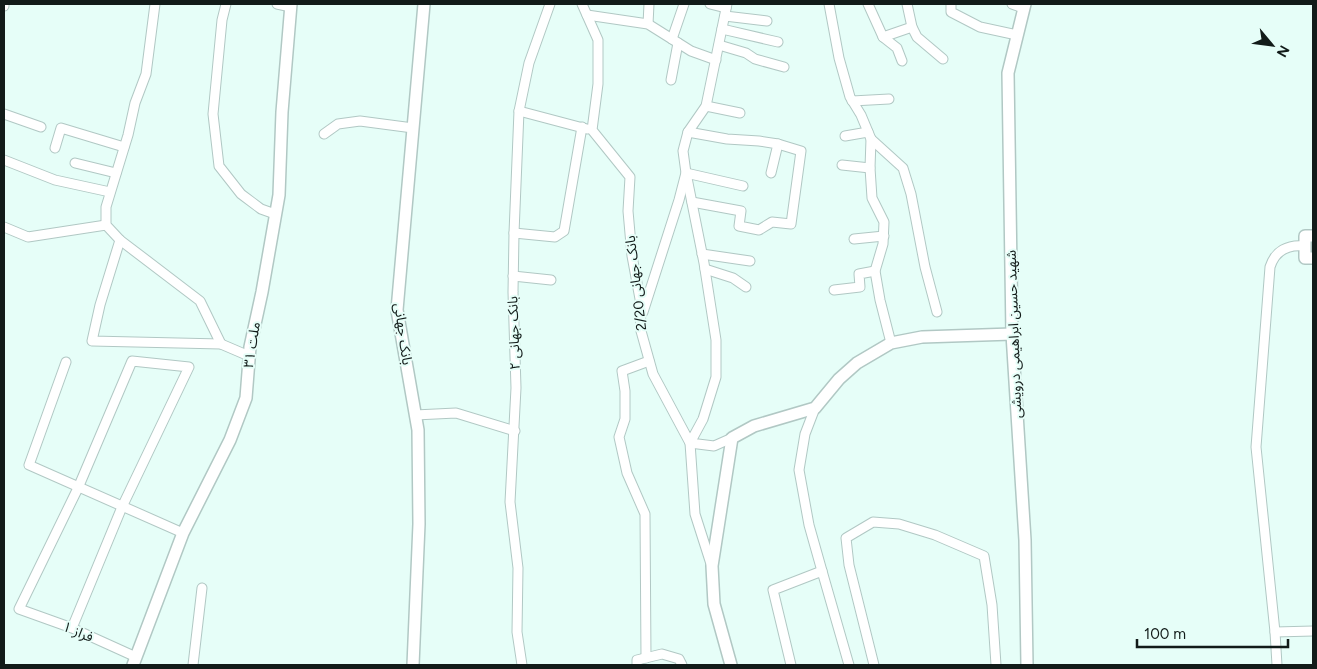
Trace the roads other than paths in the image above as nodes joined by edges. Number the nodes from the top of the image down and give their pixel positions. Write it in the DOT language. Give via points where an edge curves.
graph roads {
  1 [pos="155,4"];
  2 [pos="226,4"];
  3 [pos="277,4"];
  4 [pos="424,4"];
  5 [pos="550,4"];
  6 [pos="582,4"];
  7 [pos="649,4"];
  8 [pos="684,4"];
  9 [pos="710,4"];
  10 [pos="828,4"];
  11 [pos="868,4"];
  12 [pos="906,4"];
  13 [pos="951,4"];
  14 [pos="1020,5"];
  15 [pos="291,6"];
  16 [pos="726,9"];
  17 [pos="587,15"];
  18 [pos="767,21"];
  19 [pos="648,24"];
  20 [pos="912,27"];
  21 [pos="722,29"];
  22 [pos="1017,35"];
  23 [pos="883,37"];
  24 [pos="675,41"];
  25 [pos="778,42"];
  26 [pos="719,45"];
  27 [pos="943,59"];
  28 [pos="716,60"];
  29 [pos="902,61"];
  30 [pos="784,67"];
  31 [pos="671,80"];
  32 [pos="889,99"];
  33 [pos="852,101"];
  34 [pos="706,106"];
  35 [pos="520,111"];
  36 [pos="740,113"];
  37 [pos="4,114"];
  38 [pos="41,126"];
  39 [pos="413,128"];
  40 [pos="582,128"];
  41 [pos="592,130"];
  42 [pos="688,132"];
  43 [pos="324,134"];
  44 [pos="845,136"];
  45 [pos="869,136"];
  46 [pos="778,144"];
  47 [pos="124,147"];
  48 [pos="55,148"];
  49 [pos="4,160"];
  50 [pos="75,163"];
  51 [pos="842,165"];
  52 [pos="870,168"];
  53 [pos="116,173"];
  54 [pos="686,173"];
  55 [pos="771,173"];
  56 [pos="744,186"];
  57 [pos="110,192"];
  58 [pos="692,202"];
  59 [pos="275,214"];
  60 [pos="106,225"];
  61 [pos="4,228"];
  62 [pos="514,232"];
  63 [pos="884,236"];
  64 [pos="1313,236"];
  65 [pos="854,239"];
  66 [pos="120,240"];
  67 [pos="1305,246"];
  68 [pos="702,254"];
  69 [pos="1313,258"];
  70 [pos="750,260"];
  71 [pos="705,269"];
  72 [pos="875,271"];
  73 [pos="513,276"];
  74 [pos="551,280"];
  75 [pos="746,287"];
  76 [pos="834,290"];
  77 [pos="938,312"];
  78 [pos="640,320"];
  79 [pos="1012,334"];
  80 [pos="891,343"];
  81 [pos="221,344"];
  82 [pos="249,356"];
  83 [pos="649,361"];
  84 [pos="66,362"];
  85 [pos="815,408"];
  86 [pos="415,415"];
  87 [pos="515,431"];
  88 [pos="732,438"];
  89 [pos="690,443"];
  90 [pos="78,488"];
  91 [pos="122,507"];
  92 [pos="183,533"];
  93 [pos="712,566"];
  94 [pos="822,571"];
  95 [pos="202,588"];
  96 [pos="72,628"];
  97 [pos="1313,631"];
  98 [pos="1275,632"];
  99 [pos="646,658"];
  100 [pos="135,661"];
  101 [pos="193,665"];
  102 [pos="413,665"];
  103 [pos="522,665"];
  104 [pos="637,665"];
  105 [pos="682,665"];
  106 [pos="731,665"];
  107 [pos="791,665"];
  108 [pos="849,665"];
  109 [pos="874,665"];
  110 [pos="996,665"];
  111 [pos="1027,665"];
  112 [pos="1277,665"];
  1 -- 47 [label="street" via="146,74"];
  2 -- 59 [label="street" via="213,114 219,166 241,194 261,209"];
  3 -- 15 [label="street"];
  4 -- 39 [label="street, بانک جهانی"];
  5 -- 35 [label="street, بانک جهانی ۲" via="529,64"];
  6 -- 17 [label="street"];
  7 -- 19 [label="street"];
  8 -- 24 [label="street"];
  9 -- 16 [label="street"];
  10 -- 33 [label="street"];
  11 -- 23 [label="street"];
  12 -- 20 [label="street"];
  13 -- 22 [label="street" via="951,12 966,20"];
  14 -- 22 [label="street, شهید حسین ابراهیمی درویشی"];
  15 -- 59 [label="street, ملت ۳۱" via="279,195"];
  16 -- 18 [label="street"];
  16 -- 21 [label="street"];
  17 -- 19 [label="street"];
  17 -- 41 [label="street" via="598,40 598,84"];
  19 -- 24 [label="street"];
  20 -- 23 [label="street"];
  20 -- 27 [label="street" via="917,37"];
  21 -- 25 [label="street"];
  21 -- 26 [label="street"];
  22 -- 79 [label="street, شهید حسین ابراهیمی درویشی" via="1008,73"];
  23 -- 29 [label="street" via="897,48"];
  24 -- 28 [label="street"];
  24 -- 31 [label="street"];
  26 -- 28 [label="street"];
  26 -- 30 [label="street" via="746,53 755,60"];
  28 -- 34 [label="street"];
  32 -- 33 [label="street"];
  33 -- 45 [label="street"];
  34 -- 36 [label="street"];
  34 -- 42 [label="street"];
  35 -- 40 [label="street"];
  35 -- 62 [label="street, بانک جهانی ۲"];
  37 -- 38 [label="street"];
  39 -- 43 [label="street" via="360,121 338,124"];
  39 -- 86 [label="street, بانک جهانی" via="396,310"];
  40 -- 41 [label="street"];
  40 -- 62 [label="street" via="564,231 555,238"];
  41 -- 78 [label="street, بانک جهانی 2/20" via="630,177 629,220"];
  42 -- 46 [label="street"];
  42 -- 54 [label="street" via="683,151"];
  44 -- 45 [label="street"];
  45 -- 52 [label="street"];
  45 -- 77 [label="street" via="903,168"];
  46 -- 55 [label="street"];
  46 -- 58 [label="street" via="801,151 791,224 772,222 759,230 744,228 739,226 741,211"];
  47 -- 48 [label="street" via="61,128"];
  47 -- 53 [label="street"];
  49 -- 57 [label="street" via="54,180"];
  50 -- 53 [label="street"];
  51 -- 52 [label="street"];
  52 -- 63 [label="street" via="872,198 884,222"];
  53 -- 57 [label="street"];
  54 -- 56 [label="street"];
  54 -- 58 [label="street"];
  54 -- 78 [label="street"];
  57 -- 60 [label="street"];
  58 -- 68 [label="street"];
  59 -- 82 [label="street, ملت ۳۱"];
  60 -- 61 [label="street" via="28,237"];
  60 -- 66 [label="street"];
  62 -- 73 [label="street, بانک جهانی ۲"];
  63 -- 65 [label="street"];
  63 -- 72 [label="street"];
  64 -- 67 [label="street" via="1305,236"];
  66 -- 81 [label="street" via="200,301"];
  66 -- 81 [label="street" via="92,341"];
  67 -- 69 [label="street" via="1305,258"];
  67 -- 98 [label="street" via="1295,244 1273,258 1267,289 1256,447"];
  68 -- 70 [label="street"];
  68 -- 71 [label="street"];
  71 -- 75 [label="street" via="733,278"];
  71 -- 89 [label="street" via="716,340 716,377"];
  72 -- 76 [label="street" via="859,274 860,287"];
  72 -- 80 [label="street"];
  73 -- 74 [label="street"];
  73 -- 87 [label="street, بانک جهانی ۲"];
  78 -- 83 [label="street, بانک جهانی 2/20"];
  79 -- 80 [label="street" via="922,337"];
  79 -- 111 [label="street, شهید حسین ابراهیمی درویشی" via="1026,540"];
  80 -- 85 [label="street" via="857,362"];
  81 -- 82 [label="street"];
  82 -- 92 [label="street, ملت ۳۱" via="246,398 230,440"];
  83 -- 89 [label="street, بانک جهانی 2/20"];
  83 -- 99 [label="street" via="622,371 625,419 619,437 627,473 645,514"];
  84 -- 90 [label="street" via="28,465"];
  85 -- 88 [label="street" via="754,426"];
  85 -- 94 [label="street" via="805,434 799,470"];
  86 -- 87 [label="street" via="456,413"];
  86 -- 102 [label="street, بانک جهانی" via="419,524"];
  87 -- 103 [label="street, بانک جهانی ۲" via="510,502 518,568 517,632"];
  88 -- 89 [label="street" via="714,446"];
  88 -- 93 [label="street"];
  89 -- 93 [label="street, بانک جهانی 2/20" via="695,514"];
  90 -- 91 [label="street"];
  90 -- 91 [label="street" via="132,362 189,367"];
  90 -- 96 [label="street, فراز ۱" via="19,609"];
  91 -- 92 [label="street"];
  91 -- 96 [label="street"];
  92 -- 100 [label="street, ملت ۳۱"];
  93 -- 106 [label="street" via="714,604"];
  94 -- 107 [label="street" via="773,590"];
  94 -- 108 [label="street"];
  95 -- 101 [label="street"];
  96 -- 100 [label="street, فراز ۱"];
  97 -- 98 [label="street"];
  98 -- 112 [label="street"];
  99 -- 104 [label="street" via="637,660"];
  99 -- 105 [label="street" via="662,654 679,658"];
  109 -- 110 [label="street" via="849,565 846,538 873,522 899,524 935,535 984,556 992,605"];
}
